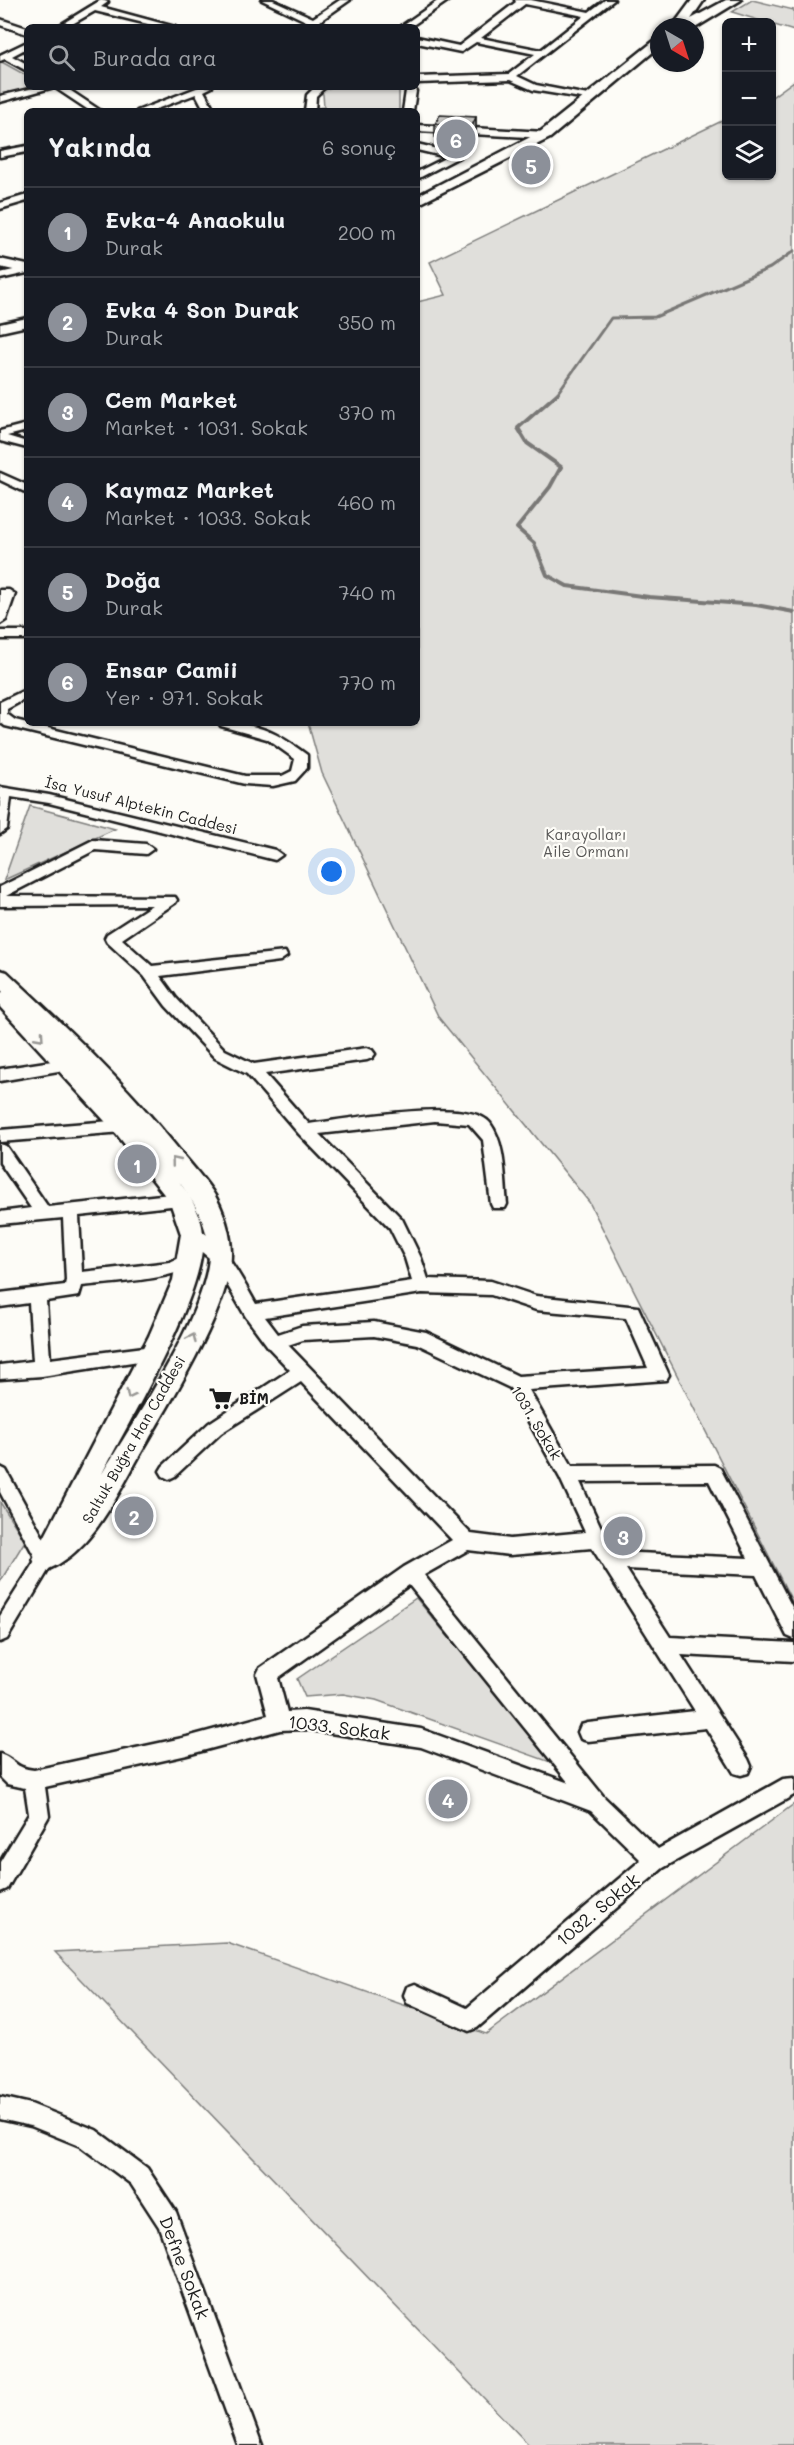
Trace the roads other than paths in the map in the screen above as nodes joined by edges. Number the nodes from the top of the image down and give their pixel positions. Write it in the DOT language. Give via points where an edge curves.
graph roads {
  1 [pos="107,0"];
  2 [pos="266,0"];
  3 [pos="346,0"];
  4 [pos="445,0"];
  5 [pos="521,0"];
  6 [pos="610,0"];
  7 [pos="729,1"];
  8 [pos="691,2"];
  9 [pos="94,8"];
  10 [pos="716,9"];
  11 [pos="589,15"];
  12 [pos="686,18"];
  13 [pos="702,18"];
  14 [pos="316,20"];
  15 [pos="0,22"];
  16 [pos="66,24"];
  17 [pos="159,24"];
  18 [pos="310,24"];
  19 [pos="322,24"];
  20 [pos="409,24"];
  21 [pos="24,30"];
  22 [pos="475,39"];
  23 [pos="420,41"];
  24 [pos="24,46"];
  25 [pos="650,48"];
  26 [pos="544,53"];
  27 [pos="3,57"];
  28 [pos="650,61"];
  29 [pos="24,67"];
  30 [pos="511,77"];
  31 [pos="420,80"];
  32 [pos="37,90"];
  33 [pos="64,90"];
  34 [pos="200,90"];
  35 [pos="203,90"];
  36 [pos="317,90"];
  37 [pos="410,90"];
  38 [pos="590,98"];
  39 [pos="0,99"];
  40 [pos="91,108"];
  41 [pos="150,108"];
  42 [pos="209,108"];
  43 [pos="310,108"];
  44 [pos="408,108"];
  45 [pos="420,128"];
  46 [pos="545,135"];
  47 [pos="420,148"];
  48 [pos="24,150"];
  49 [pos="0,154"];
  50 [pos="420,174"];
  51 [pos="24,199"];
  52 [pos="420,199"];
  53 [pos="0,206"];
  54 [pos="420,208"];
  55 [pos="0,262"];
  56 [pos="24,268"];
  57 [pos="24,270"];
  58 [pos="0,276"];
  59 [pos="24,323"];
  60 [pos="0,328"];
  61 [pos="24,330"];
  62 [pos="0,335"];
  63 [pos="24,428"];
  64 [pos="0,437"];
  65 [pos="24,444"];
  66 [pos="24,475"];
  67 [pos="0,477"];
  68 [pos="12,482"];
  69 [pos="24,488"];
  70 [pos="0,594"];
  71 [pos="0,620"];
  72 [pos="0,635"];
  73 [pos="24,635"];
  74 [pos="24,695"];
  75 [pos="0,707"];
  76 [pos="235,726"];
  77 [pos="2,791"];
  78 [pos="0,829"];
  79 [pos="146,849"];
  80 [pos="275,855"];
  81 [pos="0,893"];
  82 [pos="0,900"];
  83 [pos="280,956"];
  84 [pos="149,972"];
  85 [pos="0,977"];
  86 [pos="0,994"];
  87 [pos="366,1054"];
  88 [pos="65,1065"];
  89 [pos="252,1070"];
  90 [pos="0,1075"];
  91 [pos="123,1126"];
  92 [pos="305,1130"];
  93 [pos="0,1136"];
  94 [pos="0,1150"];
  95 [pos="180,1199"];
  96 [pos="500,1204"];
  97 [pos="71,1211"];
  98 [pos="44,1214"];
  99 [pos="0,1218"];
  100 [pos="192,1234"];
  101 [pos="220,1257"];
  102 [pos="189,1260"];
  103 [pos="74,1280"];
  104 [pos="422,1286"];
  105 [pos="37,1296"];
  106 [pos="0,1300"];
  107 [pos="252,1312"];
  108 [pos="275,1343"];
  109 [pos="152,1353"];
  110 [pos="42,1369"];
  111 [pos="0,1372"];
  112 [pos="302,1372"];
  113 [pos="516,1383"];
  114 [pos="169,1471"];
  115 [pos="567,1474"];
  116 [pos="0,1475"];
  117 [pos="597,1539"];
  118 [pos="466,1542"];
  119 [pos="46,1559"];
  120 [pos="611,1560"];
  121 [pos="764,1567"];
  122 [pos="411,1573"];
  123 [pos="1,1628"];
  124 [pos="794,1630"];
  125 [pos="665,1646"];
  126 [pos="794,1652"];
  127 [pos="711,1718"];
  128 [pos="280,1721"];
  129 [pos="588,1732"];
  130 [pos="0,1763"];
  131 [pos="741,1766"];
  132 [pos="34,1780"];
  133 [pos="790,1786"];
  134 [pos="598,1804"];
  135 [pos="656,1861"];
  136 [pos="0,1882"];
  137 [pos="415,1995"];
  138 [pos="0,2108"];
  139 [pos="250,2445"];
  1 -- 9 [label="street"];
  2 -- 14 [label="street"];
  3 -- 14 [label="street"];
  4 -- 20 [label="street"];
  5 -- 11 [label="street"];
  5 -- 22 [label="street"];
  6 -- 11 [label="street"];
  7 -- 10 [label="main road"];
  8 -- 10 [label="main road" via="703,10"];
  8 -- 12 [label="main road"];
  9 -- 16 [label="street"];
  9 -- 17 [label="street"];
  10 -- 13 [label="main road"];
  11 -- 26 [label="street"];
  14 -- 18 [label="street"];
  14 -- 19 [label="street"];
  15 -- 21 [label="street"];
  22 -- 23 [label="street" via="461,49"];
  22 -- 26 [label="street"];
  24 -- 27 [label="street"];
  25 -- 38 [label="main road"];
  26 -- 30 [label="street"];
  27 -- 29 [label="street"];
  28 -- 54 [label="main road" via="544,148"];
  30 -- 31 [label="street"];
  30 -- 38 [label="street" via="533,87"];
  32 -- 39 [label="street"];
  33 -- 40 [label="street"];
  34 -- 41 [label="street"];
  35 -- 42 [label="street"];
  36 -- 43 [label="street"];
  37 -- 44 [label="street"];
  38 -- 46 [label="main road"];
  45 -- 46 [label="street"];
  46 -- 52 [label="main road"];
  47 -- 50 [label="street" via="456,156"];
  48 -- 49 [label="street"];
  51 -- 53 [label="street"];
  55 -- 56 [label="main road"];
  57 -- 58 [label="street"];
  59 -- 60 [label="main road"];
  61 -- 62 [label="main road"];
  63 -- 64 [label="street"];
  64 -- 65 [label="street"];
  66 -- 68 [label="street"];
  67 -- 68 [label="street"];
  68 -- 69 [label="street"];
  70 -- 71 [label="street" via="9,594"];
  72 -- 73 [label="street"];
  74 -- 75 [label="street"];
  75 -- 76 [label="street" via="0,715 10,723 245,780 281,782 296,775 303,766 303,758 282,742"];
  77 -- 78 [label="street" via="4,814"];
  77 -- 80 [label="street, İsa Yusuf Alptekin Caddesi"];
  79 -- 81 [label="street" via="93,845"];
  82 -- 84 [label="street" via="170,900 112,938"];
  83 -- 84 [label="street"];
  84 -- 89 [label="street" via="171,1002 220,1054"];
  101 -- 85 [label="main road, Saltuk Buğra Han Caddesi, one-way" via="219,1239 204,1197 137,1114"];
  86 -- 88 [label="main road, Saltuk Buğra Han Caddesi, one-way"];
  87 -- 89 [label="street"];
  88 -- 90 [label="street"];
  88 -- 91 [label="main road, Saltuk Buğra Han Caddesi"];
  89 -- 92 [label="street"];
  91 -- 93 [label="street"];
  91 -- 95 [label="main road, Saltuk Buğra Han Caddesi"];
  92 -- 96 [label="street" via="435,1115 473,1118 491,1139"];
  92 -- 104 [label="street" via="396,1224"];
  94 -- 98 [label="street"];
  95 -- 97 [label="street"];
  95 -- 100 [label="main road, Saltuk Buğra Han Caddesi"];
  97 -- 98 [label="street"];
  97 -- 103 [label="street"];
  98 -- 99 [label="street"];
  100 -- 101 [label="street"];
  100 -- 102 [label="main road, Saltuk Buğra Han Caddesi"];
  101 -- 107 [label="street"];
  119 -- 101 [label="main road, Saltuk Buğra Han Caddesi, one-way" via="80,1533 156,1406 215,1286"];
  102 -- 103 [label="street" via="172,1268"];
  102 -- 109 [label="main road, Saltuk Buğra Han Caddesi" via="185,1280"];
  103 -- 105 [label="street" via="73,1291"];
  104 -- 107 [label="street"];
  104 -- 113 [label="street" via="491,1288 536,1303 632,1312 660,1375"];
  105 -- 106 [label="street"];
  105 -- 110 [label="street"];
  107 -- 108 [label="street"];
  108 -- 112 [label="street"];
  108 -- 113 [label="street, 1031. Sokak" via="302,1334 374,1329 420,1337"];
  109 -- 110 [label="street"];
  109 -- 119 [label="main road, Saltuk Buğra Han Caddesi, one-way"];
  110 -- 111 [label="street"];
  112 -- 114 [label="street" via="215,1428"];
  112 -- 118 [label="street"];
  113 -- 115 [label="street, 1031. Sokak"];
  115 -- 117 [label="street, 1031. Sokak"];
  115 -- 121 [label="street" via="714,1473"];
  116 -- 119 [label="street"];
  117 -- 118 [label="street" via="510,1547"];
  117 -- 120 [label="street, 1031. Sokak"];
  118 -- 122 [label="street"];
  119 -- 123 [label="street"];
  120 -- 121 [label="street"];
  120 -- 125 [label="street, 1031. Sokak"];
  121 -- 124 [label="street"];
  122 -- 128 [label="street" via="267,1674"];
  122 -- 134 [label="street"];
  125 -- 126 [label="street"];
  125 -- 127 [label="street, 1031. Sokak"];
  127 -- 129 [label="street"];
  127 -- 131 [label="street, 1031. Sokak"];
  128 -- 132 [label="street, 1033. Sokak"];
  128 -- 134 [label="street, 1033. Sokak" via="304,1720 421,1738"];
  130 -- 132 [label="street" via="14,1777"];
  132 -- 136 [label="street" via="39,1816"];
  133 -- 135 [label="street, 1032. Sokak"];
  134 -- 135 [label="street, 1033. Sokak"];
  135 -- 137 [label="street, 1032. Sokak" via="469,2020"];
  138 -- 139 [label="street, Defne Sokak" via="31,2115 88,2138 140,2176 168,2220"];
}
